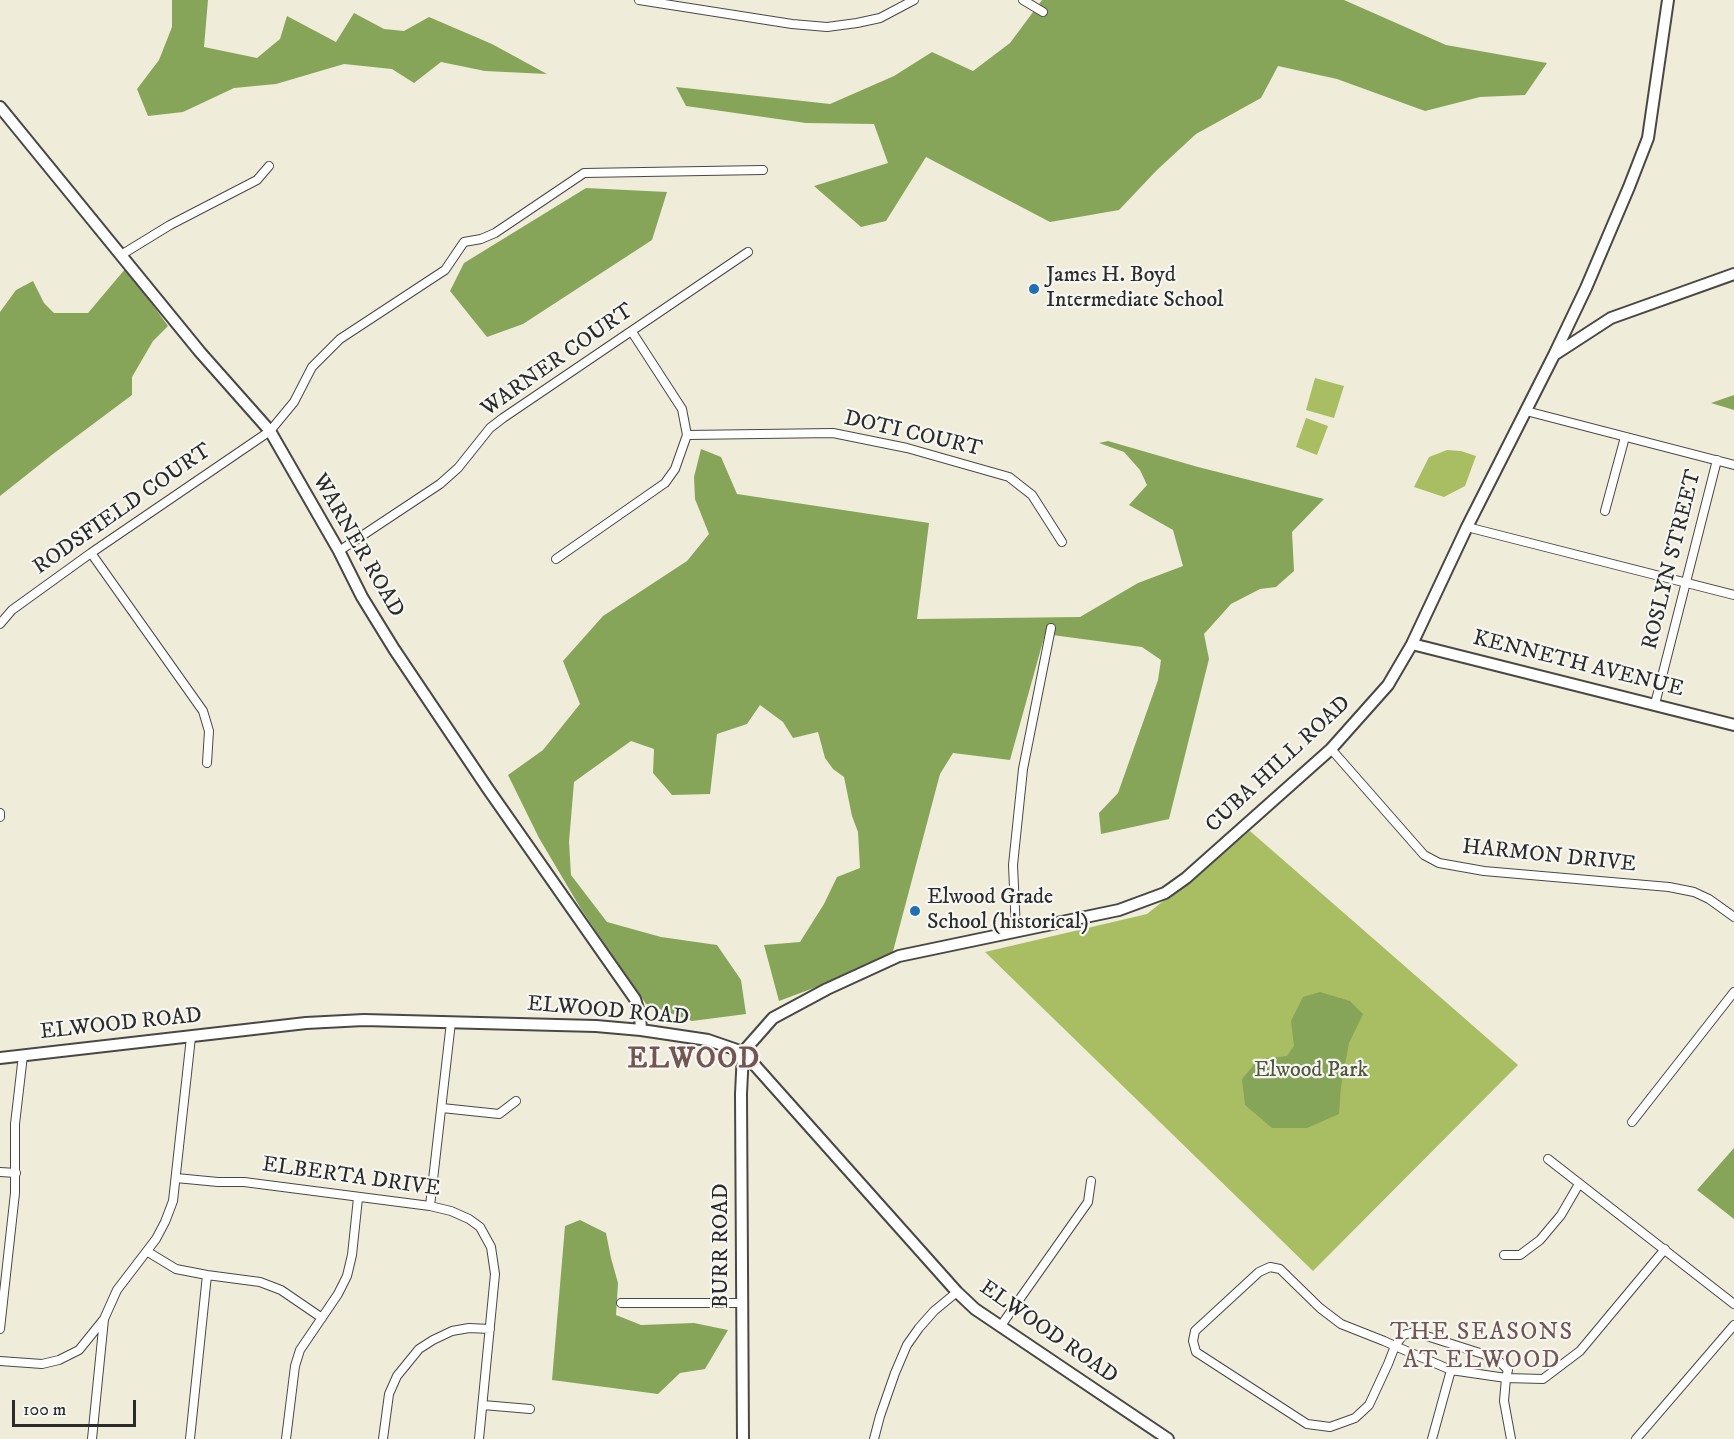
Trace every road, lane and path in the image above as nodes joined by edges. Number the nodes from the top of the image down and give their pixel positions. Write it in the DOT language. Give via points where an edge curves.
graph roads {
  1 [pos="639,0"];
  2 [pos="914,0"];
  3 [pos="1023,0"];
  4 [pos="1668,0"];
  5 [pos="1043,12"];
  6 [pos="0,107"];
  7 [pos="269,166"];
  8 [pos="763,170"];
  9 [pos="748,252"];
  10 [pos="121,255"];
  11 [pos="1734,274"];
  12 [pos="632,332"];
  13 [pos="1554,355"];
  14 [pos="1526,411"];
  15 [pos="270,431"];
  16 [pos="687,435"];
  17 [pos="1625,437"];
  18 [pos="1717,460"];
  19 [pos="1734,465"];
  20 [pos="1605,511"];
  21 [pos="1467,527"];
  22 [pos="1062,542"];
  23 [pos="339,551"];
  24 [pos="91,553"];
  25 [pos="556,560"];
  26 [pos="1686,583"];
  27 [pos="1734,595"];
  28 [pos="0,624"];
  29 [pos="1051,628"];
  30 [pos="1412,644"];
  31 [pos="1655,704"];
  32 [pos="1734,725"];
  33 [pos="1331,749"];
  34 [pos="207,763"];
  35 [pos="1734,917"];
  36 [pos="1016,931"];
  37 [pos="1734,992"];
  38 [pos="451,1022"];
  39 [pos="641,1030"];
  40 [pos="191,1037"];
  41 [pos="743,1052"];
  42 [pos="23,1055"];
  43 [pos="0,1058"];
  44 [pos="516,1101"];
  45 [pos="442,1108"];
  46 [pos="1632,1122"];
  47 [pos="1548,1159"];
  48 [pos="0,1172"];
  49 [pos="16,1173"];
  50 [pos="177,1178"];
  51 [pos="1091,1181"];
  52 [pos="1579,1184"];
  53 [pos="358,1198"];
  54 [pos="430,1206"];
  55 [pos="1665,1249"];
  56 [pos="148,1252"];
  57 [pos="1504,1255"];
  58 [pos="3,1268"];
  59 [pos="207,1275"];
  60 [pos="957,1292"];
  61 [pos="621,1303"];
  62 [pos="741,1304"];
  63 [pos="1734,1304"];
  64 [pos="322,1318"];
  65 [pos="104,1319"];
  66 [pos="1734,1325"];
  67 [pos="1000,1327"];
  68 [pos="0,1329"];
  69 [pos="490,1329"];
  70 [pos="1395,1346"];
  71 [pos="0,1361"];
  72 [pos="1451,1370"];
  73 [pos="1506,1378"];
  74 [pos="483,1405"];
  75 [pos="530,1409"];
  76 [pos="92,1439"];
  77 [pos="190,1439"];
  78 [pos="286,1439"];
  79 [pos="383,1439"];
  80 [pos="479,1439"];
  81 [pos="743,1439"];
  82 [pos="874,1439"];
  83 [pos="1168,1439"];
  84 [pos="1432,1439"];
  85 [pos="1511,1439"];
  86 [pos="1636,1439"];
  1 -- 2 [label="street" via="826,27 880,18"];
  3 -- 5 [label="street"];
  4 -- 13 [label="main road, CUBA HILL ROAD" via="1648,138 1609,237"];
  6 -- 10 [label="main road, WARNER ROAD"];
  7 -- 10 [label="street" via="257,180"];
  8 -- 15 [label="street, RODSFIELD COURT" via="584,173 495,233 464,242 445,270 340,339 312,367 294,402"];
  9 -- 12 [label="street, WARNER COURT"];
  10 -- 15 [label="main road, WARNER ROAD"];
  11 -- 13 [label="main road" via="1611,318"];
  12 -- 16 [label="street" via="682,409"];
  12 -- 23 [label="street, WARNER COURT" via="503,418 440,484"];
  13 -- 14 [label="main road, CUBA HILL ROAD"];
  14 -- 17 [label="street"];
  14 -- 21 [label="main road, CUBA HILL ROAD"];
  15 -- 23 [label="main road, WARNER ROAD"];
  15 -- 24 [label="street, RODSFIELD COURT"];
  16 -- 22 [label="street, DOTI COURT" via="833,434 907,447 1009,477 1032,495"];
  16 -- 25 [label="street" via="675,469 665,483"];
  17 -- 18 [label="street"];
  17 -- 20 [label="street"];
  18 -- 19 [label="street"];
  18 -- 26 [label="street, ROSLYN STREET"];
  21 -- 26 [label="street"];
  21 -- 30 [label="main road, CUBA HILL ROAD"];
  23 -- 39 [label="main road, WARNER ROAD" via="394,649 635,999"];
  24 -- 28 [label="street, RODSFIELD COURT" via="12,610"];
  24 -- 34 [label="street" via="203,711 209,731"];
  26 -- 27 [label="street"];
  26 -- 31 [label="street, ROSLYN STREET"];
  29 -- 36 [label="street" via="1023,769 1012,865"];
  30 -- 31 [label="main road, KENNETH AVENUE"];
  30 -- 33 [label="main road, CUBA HILL ROAD" via="1388,685"];
  31 -- 32 [label="main road, KENNETH AVENUE"];
  33 -- 35 [label="street, HARMON DRIVE" via="1424,855 1439,863 1484,871 1669,887 1694,892"];
  33 -- 36 [label="main road, CUBA HILL ROAD" via="1165,893 1119,910"];
  36 -- 41 [label="main road, CUBA HILL ROAD" via="899,956 773,1018"];
  37 -- 46 [label="street"];
  38 -- 39 [label="main road, ELWOOD ROAD"];
  38 -- 40 [label="main road, ELWOOD ROAD" via="329,1022"];
  38 -- 45 [label="street"];
  39 -- 41 [label="main road, ELWOOD ROAD" via="708,1040"];
  40 -- 42 [label="main road, ELWOOD ROAD"];
  40 -- 50 [label="street"];
  41 -- 60 [label="main road, ELWOOD ROAD"];
  41 -- 62 [label="main road, BURR ROAD"];
  42 -- 43 [label="main road, ELWOOD ROAD"];
  42 -- 49 [label="street" via="15,1124"];
  44 -- 45 [label="street" via="499,1114"];
  45 -- 54 [label="street"];
  47 -- 52 [label="street"];
  48 -- 49 [label="street"];
  49 -- 58 [label="street"];
  50 -- 53 [label="street, ELBERTA DRIVE" via="244,1182"];
  50 -- 56 [label="street" via="165,1222"];
  51 -- 67 [label="street" via="1088,1202"];
  52 -- 55 [label="street"];
  52 -- 57 [label="street" via="1540,1240 1520,1255"];
  53 -- 54 [label="street, ELBERTA DRIVE"];
  53 -- 64 [label="street" via="347,1276"];
  54 -- 69 [label="street, ELBERTA DRIVE" via="469,1219 480,1227 491,1247 495,1274"];
  55 -- 63 [label="street"];
  55 -- 73 [label="street" via="1580,1351 1543,1379"];
  56 -- 59 [label="street" via="176,1269"];
  56 -- 65 [label="street" via="117,1290"];
  58 -- 68 [label="street"];
  59 -- 64 [label="street" via="260,1282 281,1290"];
  59 -- 77 [label="street"];
  60 -- 67 [label="main road, ELWOOD ROAD"];
  60 -- 82 [label="street" via="907,1345"];
  61 -- 62 [label="street"];
  62 -- 81 [label="main road, BURR ROAD"];
  64 -- 78 [label="street" via="300,1350 295,1366"];
  65 -- 71 [label="street" via="79,1350 59,1360 42,1364"];
  65 -- 76 [label="street"];
  66 -- 86 [label="street"];
  67 -- 83 [label="main road, ELWOOD ROAD"];
  69 -- 74 [label="street, ELBERTA DRIVE"];
  69 -- 79 [label="street" via="452,1331 419,1349 397,1376 389,1394"];
  70 -- 70 [label="street" via="1341,1324 1280,1269 1270,1267 1209,1316 1195,1331 1193,1341 1196,1352 1307,1424 1330,1427 1355,1418 1369,1405"];
  70 -- 72 [label="street"];
  70 -- 73 [label="street" via="1404,1335 1414,1332 1500,1362 1508,1370"];
  72 -- 73 [label="street"];
  72 -- 84 [label="street"];
  73 -- 85 [label="street" via="1504,1401"];
  74 -- 75 [label="street"];
  74 -- 80 [label="street, ELBERTA DRIVE"];
}
